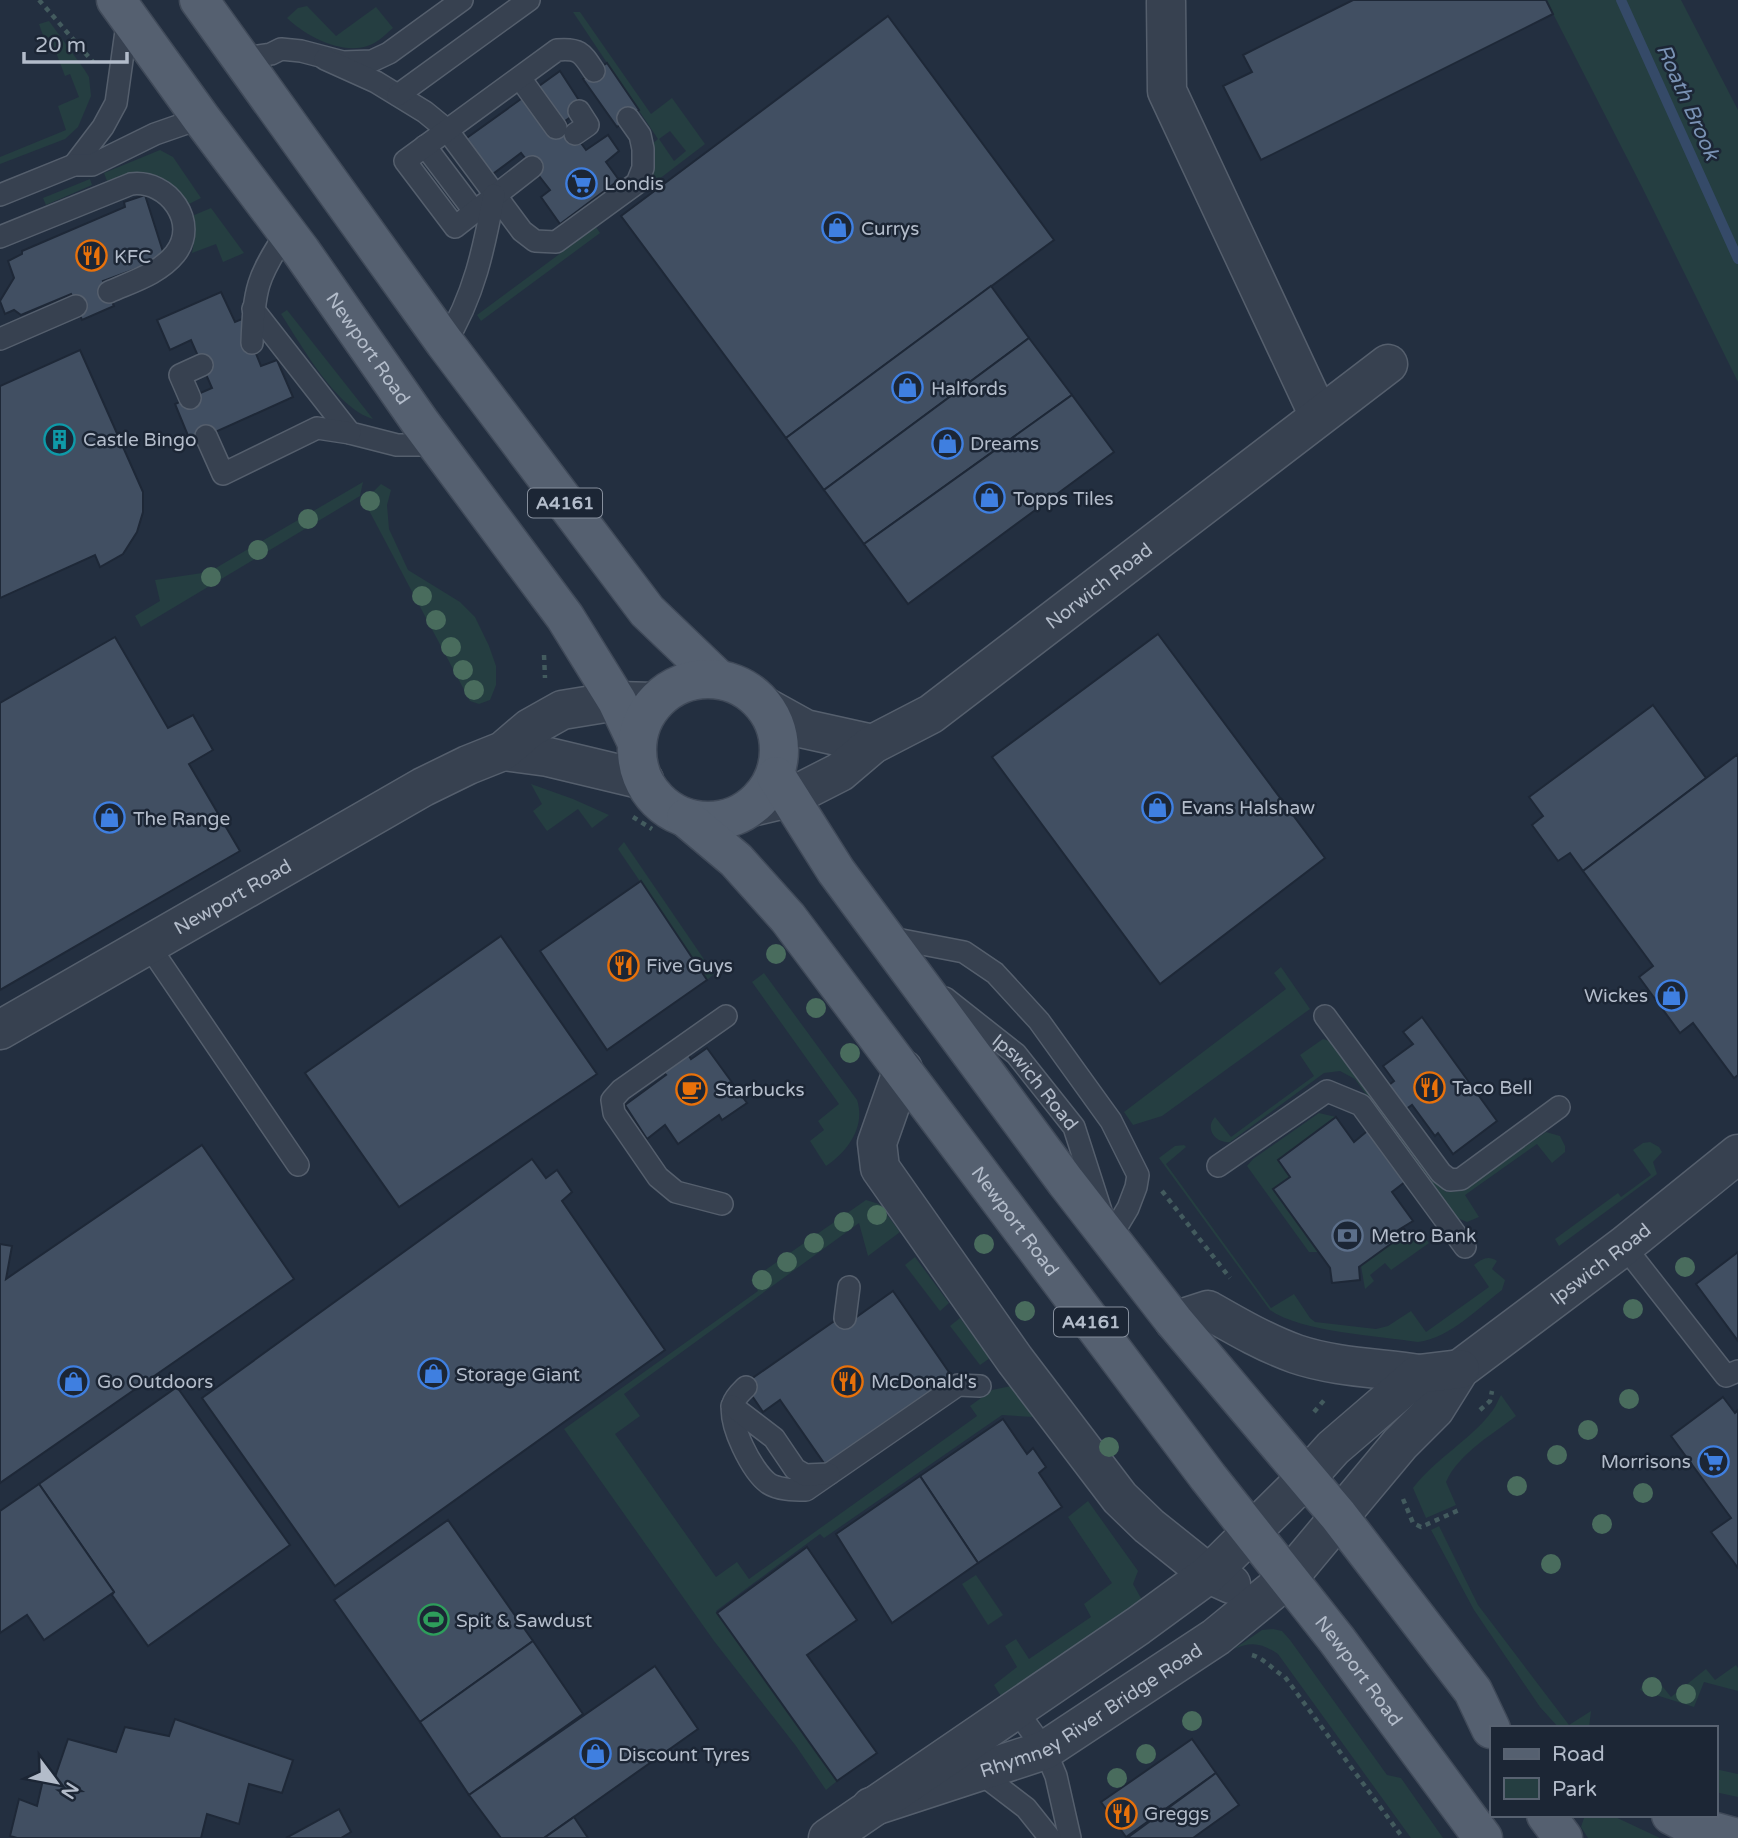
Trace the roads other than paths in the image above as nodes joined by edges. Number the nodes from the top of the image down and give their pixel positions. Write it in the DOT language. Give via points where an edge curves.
graph roads {
  1 [pos="199,0"];
  2 [pos="462,0"];
  3 [pos="529,0"];
  4 [pos="1166,2"];
  5 [pos="122,8"];
  6 [pos="240,59"];
  7 [pos="326,59"];
  8 [pos="594,71"];
  9 [pos="520,78"];
  10 [pos="398,95"];
  11 [pos="201,118"];
  12 [pos="628,118"];
  13 [pos="574,124"];
  14 [pos="447,130"];
  15 [pos="425,146"];
  16 [pos="74,165"];
  17 [pos="531,167"];
  18 [pos="0,195"];
  19 [pos="494,195"];
  20 [pos="474,211"];
  21 [pos="287,232"];
  22 [pos="0,237"];
  23 [pos="109,292"];
  24 [pos="76,306"];
  25 [pos="253,309"];
  26 [pos="0,339"];
  27 [pos="252,343"];
  28 [pos="445,343"];
  29 [pos="1388,364"];
  30 [pos="202,365"];
  31 [pos="190,398"];
  32 [pos="1319,416"];
  33 [pos="350,433"];
  34 [pos="206,436"];
  35 [pos="438,446"];
  36 [pos="717,678"];
  37 [pos="617,701"];
  38 [pos="654,702"];
  39 [pos="767,708"];
  40 [pos="637,743"];
  41 [pos="873,744"];
  42 [pos="503,751"];
  43 [pos="644,780"];
  44 [pos="782,787"];
  45 [pos="672,826"];
  46 [pos="882,936"];
  47 [pos="149,946"];
  48 [pos="726,1016"];
  49 [pos="1325,1016"];
  50 [pos="0,1030"];
  51 [pos="903,1069"];
  52 [pos="1559,1107"];
  53 [pos="1738,1154"];
  54 [pos="298,1165"];
  55 [pos="1218,1166"];
  56 [pos="722,1204"];
  57 [pos="1110,1238"];
  58 [pos="1625,1246"];
  59 [pos="1465,1247"];
  60 [pos="849,1287"];
  61 [pos="845,1318"];
  62 [pos="1174,1321"];
  63 [pos="1460,1369"];
  64 [pos="1738,1371"];
  65 [pos="1419,1374"];
  66 [pos="980,1386"];
  67 [pos="746,1388"];
  68 [pos="732,1406"];
  69 [pos="831,1474"];
  70 [pos="1307,1477"];
  71 [pos="1338,1515"];
  72 [pos="1252,1532"];
  73 [pos="1209,1574"];
  74 [pos="1289,1577"];
  75 [pos="1473,1691"];
  76 [pos="1016,1710"];
  77 [pos="1517,1726"];
  78 [pos="1490,1727"];
  79 [pos="1045,1750"];
  80 [pos="971,1759"];
  81 [pos="1547,1817"];
  82 [pos="1675,1817"];
  83 [pos="828,1838"];
  84 [pos="1051,1838"];
  85 [pos="1070,1838"];
  86 [pos="1483,1838"];
  87 [pos="1563,1838"];
  88 [pos="1737,1838"];
  1 -- 6 [label="main road, A4161"];
  2 -- 7 [label="lane" via="372,61"];
  3 -- 10 [label="lane"];
  4 -- 32 [label="street" via="1167,91"];
  5 -- 11 [label="main road, Newport Road / A4161"];
  5 -- 16 [label="lane" via="116,103"];
  6 -- 7 [label="lane" via="281,49"];
  6 -- 28 [label="main road, A4161"];
  7 -- 10 [label="lane"];
  8 -- 9 [label="lane" via="584,55 573,49"];
  9 -- 13 [label="lane"];
  9 -- 14 [label="lane" via="497,106 474,122"];
  10 -- 14 [label="lane"];
  11 -- 16 [label="lane" via="155,134 92,165"];
  11 -- 21 [label="main road, Newport Road / A4161"];
  12 -- 19 [label="lane" via="643,149 637,183 556,242 535,242"];
  14 -- 15 [label="lane"];
  14 -- 19 [label="lane"];
  15 -- 20 [label="lane"];
  15 -- 20 [label="lane" via="405,161 455,227"];
  16 -- 18 [label="lane"];
  17 -- 19 [label="lane"];
  19 -- 20 [label="lane"];
  19 -- 28 [label="lane" via="482,257 463,313"];
  21 -- 25 [label="lane" via="264,267"];
  21 -- 35 [label="main road, Newport Road / A4161"];
  22 -- 23 [label="lane" via="131,184 155,186 166,192 180,214 183,234 177,252 161,268"];
  24 -- 26 [label="lane"];
  25 -- 27 [label="lane"];
  25 -- 33 [label="lane"];
  28 -- 36 [label="main road, A4161" via="647,611"];
  29 -- 32 [label="street, Norwich Road"];
  30 -- 31 [label="lane" via="180,375"];
  32 -- 41 [label="street, Norwich Road" via="931,714"];
  33 -- 34 [label="lane" via="317,428 223,474"];
  33 -- 35 [label="lane" via="397,445"];
  35 -- 37 [label="main road, Newport Road / A4161" via="565,617"];
  36 -- 38 [label="main road" via="689,681"];
  36 -- 39 [label="main road, A4161" via="751,692"];
  37 -- 38 [label="street, Newport Road"];
  37 -- 40 [label="main road, Newport Road / A4161"];
  37 -- 42 [label="street, Newport Road" via="562,709"];
  38 -- 40 [label="main road"];
  39 -- 41 [label="street" via="805,729"];
  39 -- 44 [label="main road" via="776,725"];
  40 -- 43 [label="main road, A4161"];
  41 -- 44 [label="street, Norwich Road" via="840,772"];
  42 -- 43 [label="street, Newport Road"];
  42 -- 47 [label="street, Newport Road" via="423,787"];
  43 -- 45 [label="main road, A4161" via="666,807"];
  44 -- 45 [label="main road" via="736,815"];
  44 -- 46 [label="main road, A4161"];
  45 -- 51 [label="main road, Newport Road / A4161" via="736,860 788,918"];
  46 -- 57 [label="main road, A4161"];
  46 -- 57 [label="lane" via="964,952 995,973 1039,1021 1111,1121 1138,1174 1128,1208"];
  47 -- 50 [label="street, Newport Road"];
  47 -- 54 [label="lane"];
  48 -- 56 [label="lane" via="612,1100 614,1113 658,1177 676,1192"];
  49 -- 52 [label="lane" via="1450,1180 1461,1179"];
  51 -- 72 [label="main road, Newport Road / A4161"];
  51 -- 73 [label="street" via="877,1143 880,1168 1015,1360 1120,1498"];
  53 -- 58 [label="street, Ipswich Road"];
  55 -- 59 [label="lane" via="1327,1091 1361,1105"];
  57 -- 62 [label="main road, A4161"];
  58 -- 63 [label="street, Ipswich Road"];
  58 -- 64 [label="lane" via="1726,1376"];
  60 -- 61 [label="lane"];
  62 -- 65 [label="street, Ipswich Road" via="1208,1310 1295,1353"];
  62 -- 70 [label="main road, A4161"];
  63 -- 65 [label="street, Ipswich Road"];
  63 -- 71 [label="street, Ipswich Road" via="1435,1409"];
  65 -- 70 [label="street" via="1355,1427"];
  66 -- 69 [label="lane" via="958,1385"];
  67 -- 68 [label="lane"];
  68 -- 69 [label="lane" via="774,1438 795,1469 805,1475"];
  68 -- 69 [label="lane" via="742,1449 768,1483 790,1491 806,1490"];
  70 -- 71 [label="main road, A4161"];
  70 -- 72 [label="street, Rhymney River Bridge Road"];
  71 -- 74 [label="street, Rhymney River Bridge Road"];
  71 -- 75 [label="main road, A4161"];
  72 -- 73 [label="street, Rhymney River Bridge Road"];
  72 -- 74 [label="main road, Newport Road / A4161"];
  73 -- 74 [label="street" via="1228,1584"];
  73 -- 76 [label="street, Rhymney River Bridge Road"];
  74 -- 79 [label="street, Rhymney River Bridge Road" via="1216,1637"];
  74 -- 86 [label="main road, Newport Road / A4161"];
  75 -- 77 [label="main road"];
  75 -- 78 [label="main road, A4161"];
  76 -- 79 [label="lane"];
  76 -- 80 [label="street, Rhymney River Bridge Road"];
  79 -- 80 [label="street, Rhymney River Bridge Road"];
  79 -- 85 [label="lane"];
  80 -- 83 [label="street, Rhymney River Bridge Road" via="871,1807"];
  80 -- 84 [label="lane" via="1026,1808"];
  81 -- 87 [label="main road"];
  82 -- 88 [label="main road"];
}
